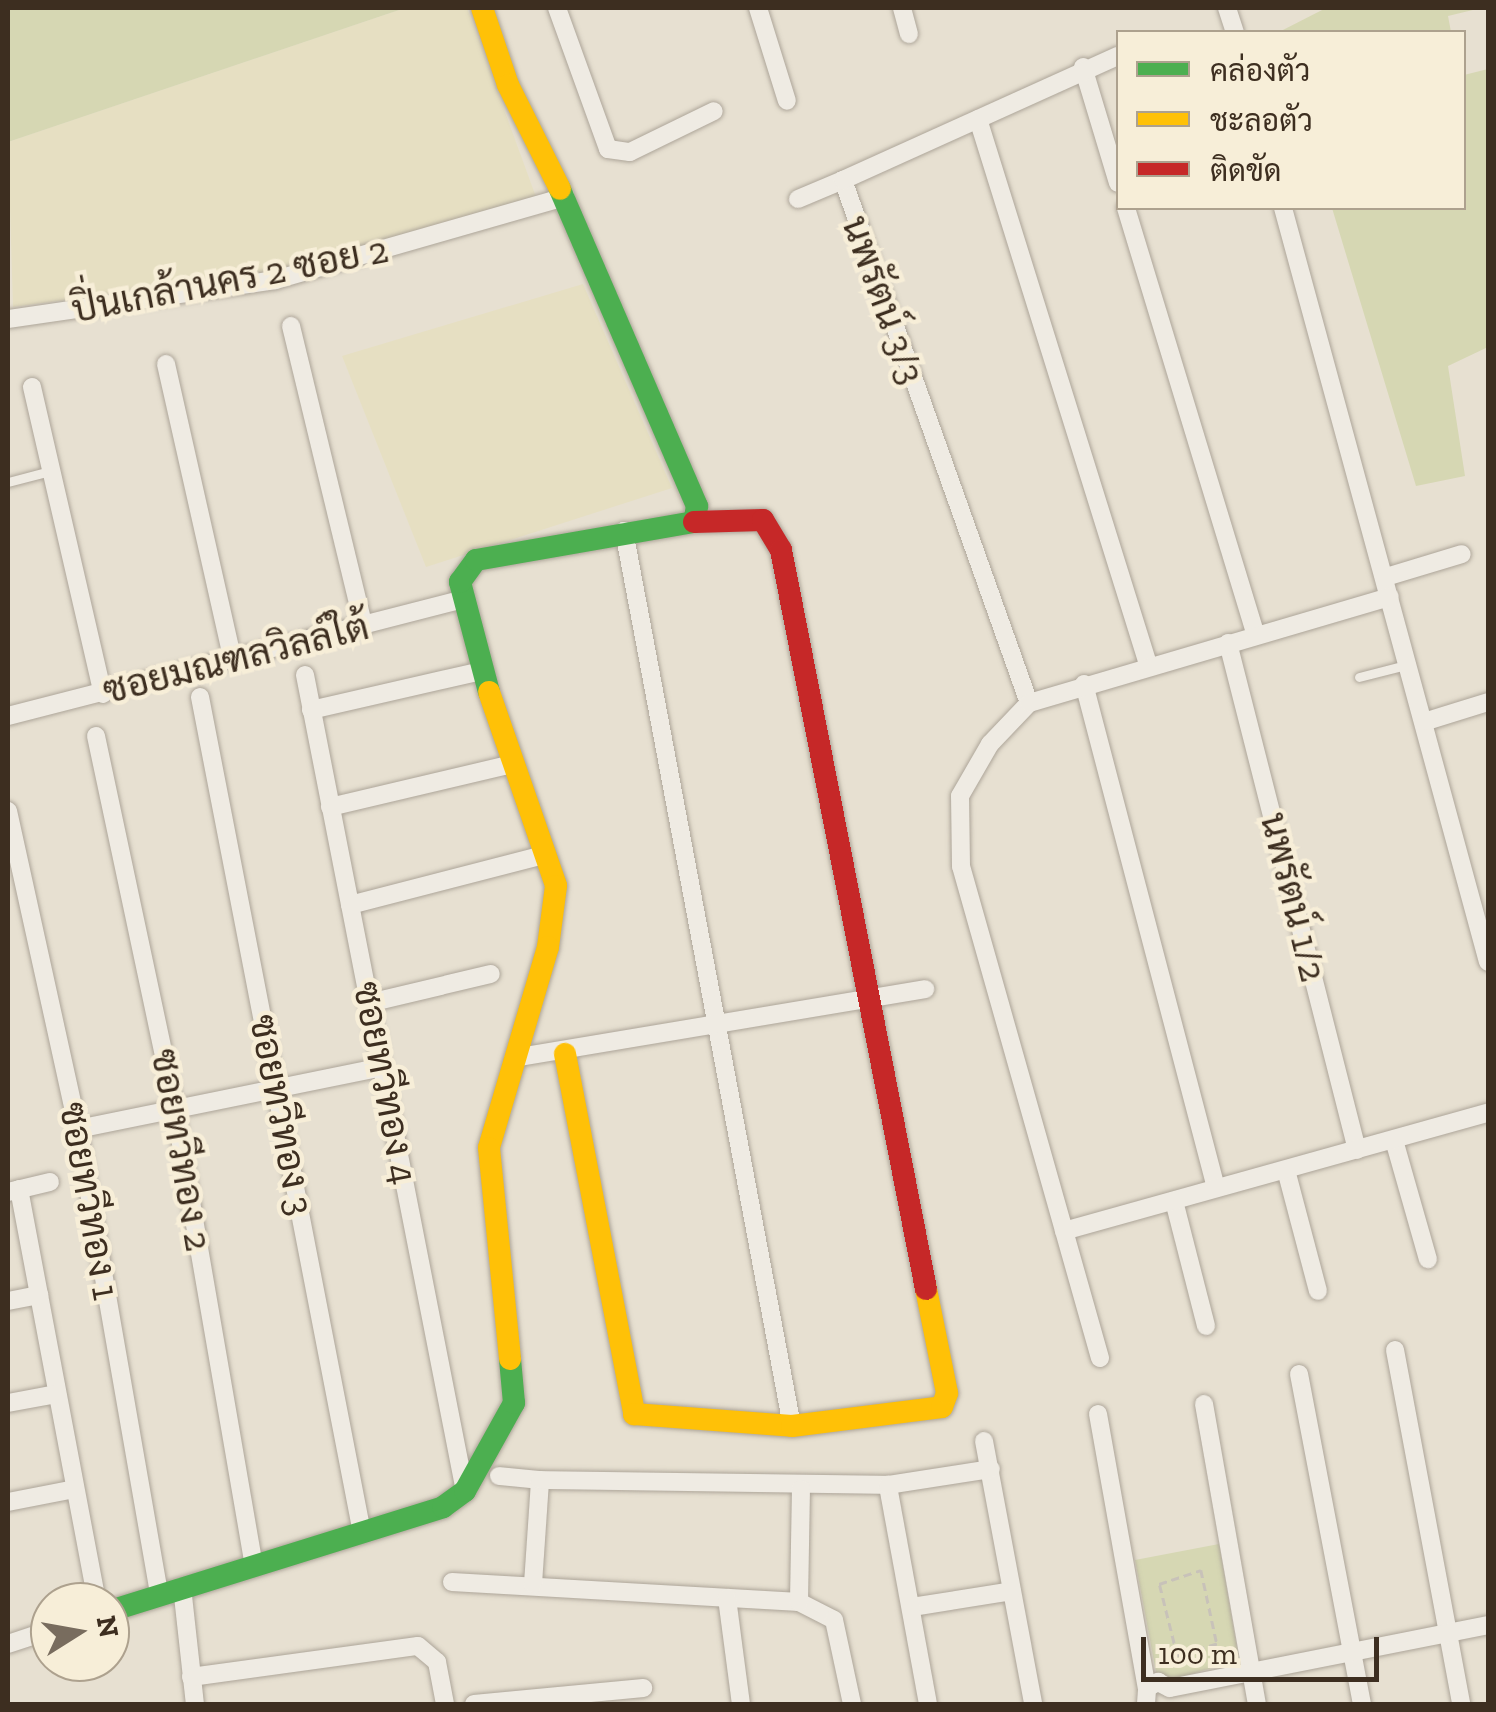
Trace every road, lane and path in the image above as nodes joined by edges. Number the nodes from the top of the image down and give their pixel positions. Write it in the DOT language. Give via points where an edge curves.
graph roads {
  1 [pos="482,8"];
  2 [pos="557,8"];
  3 [pos="758,8"];
  4 [pos="902,8"];
  5 [pos="909,34"];
  6 [pos="1116,57"];
  7 [pos="1084,67"];
  8 [pos="787,101"];
  9 [pos="714,111"];
  10 [pos="978,119"];
  11 [pos="1116,175"];
  12 [pos="843,180"];
  13 [pos="565,197"];
  14 [pos="798,199"];
  15 [pos="1127,210"];
  16 [pos="1284,210"];
  17 [pos="8,319"];
  18 [pos="291,326"];
  19 [pos="166,364"];
  20 [pos="32,387"];
  21 [pos="50,471"];
  22 [pos="8,482"];
  23 [pos="694,522"];
  24 [pos="624,531"];
  25 [pos="1462,554"];
  26 [pos="1386,577"];
  27 [pos="1390,597"];
  28 [pos="464,599"];
  29 [pos="364,627"];
  30 [pos="1256,635"];
  31 [pos="1228,643"];
  32 [pos="233,661"];
  33 [pos="1148,664"];
  34 [pos="1410,664"];
  35 [pos="481,670"];
  36 [pos="304,675"];
  37 [pos="1360,677"];
  38 [pos="1084,684"];
  39 [pos="103,694"];
  40 [pos="200,698"];
  41 [pos="1488,702"];
  42 [pos="1028,703"];
  43 [pos="311,710"];
  44 [pos="8,716"];
  45 [pos="1426,721"];
  46 [pos="96,736"];
  47 [pos="508,765"];
  48 [pos="330,808"];
  49 [pos="8,811"];
  50 [pos="547,854"];
  51 [pos="350,906"];
  52 [pos="1488,961"];
  53 [pos="491,974"];
  54 [pos="925,989"];
  55 [pos="870,999"];
  56 [pos="369,1003"];
  57 [pos="716,1027"];
  58 [pos="565,1054"];
  59 [pos="514,1058"];
  60 [pos="382,1067"];
  61 [pos="275,1088"];
  62 [pos="175,1109"];
  63 [pos="1488,1114"];
  64 [pos="78,1130"];
  65 [pos="1394,1140"];
  66 [pos="1357,1150"];
  67 [pos="1286,1170"];
  68 [pos="50,1182"];
  69 [pos="1216,1188"];
  70 [pos="13,1190"];
  71 [pos="1174,1200"];
  72 [pos="1064,1231"];
  73 [pos="1428,1259"];
  74 [pos="1318,1291"];
  75 [pos="39,1295"];
  76 [pos="8,1301"];
  77 [pos="1206,1326"];
  78 [pos="1395,1350"];
  79 [pos="1100,1358"];
  80 [pos="1299,1374"];
  81 [pos="58,1394"];
  82 [pos="8,1403"];
  83 [pos="1204,1404"];
  84 [pos="1098,1414"];
  85 [pos="792,1426"];
  86 [pos="984,1441"];
  87 [pos="990,1469"];
  88 [pos="499,1476"];
  89 [pos="540,1480"];
  90 [pos="888,1485"];
  91 [pos="76,1489"];
  92 [pos="801,1489"];
  93 [pos="465,1491"];
  94 [pos="8,1502"];
  95 [pos="362,1533"];
  96 [pos="254,1566"];
  97 [pos="93,1582"];
  98 [pos="452,1582"];
  99 [pos="533,1584"];
  100 [pos="1208,1584"];
  101 [pos="170,1590"];
  102 [pos="1012,1590"];
  103 [pos="727,1598"];
  104 [pos="799,1602"];
  105 [pos="130,1604"];
  106 [pos="912,1607"];
  107 [pos="1488,1625"];
  108 [pos="1448,1633"];
  109 [pos="1352,1652"];
  110 [pos="1252,1672"];
  111 [pos="191,1677"];
  112 [pos="643,1688"];
  113 [pos="1146,1696"];
  114 [pos="1171,1696"];
  115 [pos="195,1704"];
  116 [pos="445,1704"];
  117 [pos="474,1704"];
  118 [pos="741,1704"];
  119 [pos="852,1704"];
  120 [pos="928,1704"];
  121 [pos="1034,1704"];
  122 [pos="1258,1704"];
  123 [pos="1362,1704"];
  124 [pos="1461,1704"];
  1 -- 13 [label="street" via="524,122"];
  2 -- 9 [label="street" via="608,148 630,152"];
  3 -- 8 [label="street"];
  4 -- 5 [label="street"];
  6 -- 7 [label="street, นพรัตน์ 3/3"];
  7 -- 10 [label="street, นพรัตน์ 3/3"];
  7 -- 11 [label="street"];
  10 -- 12 [label="street, นพรัตน์ 3/3"];
  10 -- 33 [label="street"];
  12 -- 14 [label="street"];
  12 -- 42 [label="street, นพรัตน์ 3/3"];
  13 -- 17 [label="street, ปิ่นเกล้านคร 2 ซอย 2" via="275,280"];
  13 -- 23 [label="street" via="681,456"];
  15 -- 30 [label="street"];
  16 -- 26 [label="street"];
  18 -- 29 [label="street"];
  19 -- 32 [label="street"];
  20 -- 21 [label="street"];
  21 -- 22 [label="lane"];
  21 -- 39 [label="street"];
  23 -- 24 [label="street"];
  23 -- 55 [label="street" via="763,520 777,537"];
  24 -- 28 [label="street" via="476,560 462,573"];
  24 -- 57 [label="street"];
  25 -- 26 [label="street"];
  26 -- 27 [label="street"];
  27 -- 30 [label="street"];
  27 -- 34 [label="street"];
  28 -- 29 [label="street, ซอยมณฑลวิลล์ใต้"];
  28 -- 35 [label="street"];
  29 -- 32 [label="street, ซอยมณฑลวิลล์ใต้"];
  30 -- 31 [label="street"];
  31 -- 33 [label="street"];
  31 -- 66 [label="street, นพรัตน์ 1/2"];
  32 -- 39 [label="street, ซอยมณฑลวิลล์ใต้"];
  33 -- 38 [label="street"];
  34 -- 37 [label="lane"];
  34 -- 45 [label="street"];
  35 -- 43 [label="street"];
  35 -- 47 [label="street"];
  36 -- 43 [label="street, ซอยทวีทอง 4"];
  38 -- 42 [label="street"];
  38 -- 69 [label="street"];
  39 -- 44 [label="street, ซอยมณฑลวิลล์ใต้"];
  40 -- 61 [label="street, ซอยทวีทอง 3"];
  41 -- 45 [label="street"];
  42 -- 72 [label="street" via="970,772 956,820 961,866"];
  43 -- 48 [label="street, ซอยทวีทอง 4"];
  45 -- 52 [label="street"];
  46 -- 62 [label="street, ซอยทวีทอง 2"];
  47 -- 48 [label="street"];
  47 -- 50 [label="street"];
  48 -- 51 [label="street, ซอยทวีทอง 4"];
  49 -- 64 [label="street, ซอยทวีทอง 1"];
  50 -- 51 [label="street"];
  50 -- 59 [label="street" via="556,907"];
  51 -- 56 [label="street, ซอยทวีทอง 4"];
  53 -- 56 [label="street"];
  54 -- 55 [label="street"];
  55 -- 57 [label="street"];
  55 -- 85 [label="street" via="946,1401 907,1415"];
  56 -- 60 [label="street, ซอยทวีทอง 4"];
  57 -- 58 [label="street"];
  57 -- 85 [label="street"];
  58 -- 59 [label="street"];
  58 -- 85 [label="street" via="630,1408 656,1419"];
  59 -- 93 [label="street" via="488,1166 514,1403"];
  60 -- 61 [label="street"];
  60 -- 93 [label="street, ซอยทวีทอง 4"];
  61 -- 62 [label="street"];
  61 -- 95 [label="street, ซอยทวีทอง 3"];
  62 -- 64 [label="street"];
  62 -- 96 [label="street, ซอยทวีทอง 2"];
  63 -- 65 [label="street"];
  64 -- 101 [label="street, ซอยทวีทอง 1"];
  65 -- 66 [label="street"];
  65 -- 73 [label="street"];
  66 -- 67 [label="street"];
  67 -- 69 [label="street"];
  67 -- 74 [label="street"];
  68 -- 70 [label="street"];
  69 -- 71 [label="street"];
  70 -- 75 [label="street"];
  71 -- 72 [label="street"];
  71 -- 77 [label="street"];
  72 -- 79 [label="street"];
  75 -- 76 [label="street"];
  75 -- 81 [label="street"];
  78 -- 108 [label="street"];
  80 -- 109 [label="street"];
  81 -- 82 [label="street"];
  81 -- 91 [label="street"];
  83 -- 110 [label="street"];
  84 -- 113 [label="street"];
  86 -- 87 [label="street"];
  87 -- 90 [label="street"];
  87 -- 102 [label="street"];
  88 -- 89 [label="street"];
  89 -- 92 [label="street"];
  89 -- 99 [label="street"];
  90 -- 92 [label="street"];
  90 -- 106 [label="street"];
  91 -- 94 [label="street"];
  91 -- 97 [label="street"];
  92 -- 104 [label="street"];
  93 -- 95 [label="street" via="442,1508"];
  95 -- 96 [label="street"];
  96 -- 101 [label="street"];
  98 -- 99 [label="street"];
  99 -- 103 [label="street"];
  100 -- 100 [label="path" via="1217,1644 1177,1656 1160,1580 1201,1570"];
  101 -- 105 [label="street"];
  101 -- 111 [label="street, ซอยทวีทอง 1"];
  102 -- 106 [label="street"];
  102 -- 121 [label="street"];
  103 -- 104 [label="street"];
  103 -- 118 [label="street"];
  104 -- 119 [label="street" via="834,1620"];
  106 -- 120 [label="street"];
  107 -- 108 [label="street"];
  108 -- 109 [label="street"];
  108 -- 124 [label="street"];
  109 -- 110 [label="street"];
  109 -- 123 [label="street"];
  110 -- 114 [label="street"];
  110 -- 122 [label="street"];
  111 -- 115 [label="street, ซอยทวีทอง 1"];
  111 -- 116 [label="street" via="418,1646 437,1662"];
  112 -- 117 [label="street"];
  113 -- 114 [label="street" via="1158,1682"];
}
